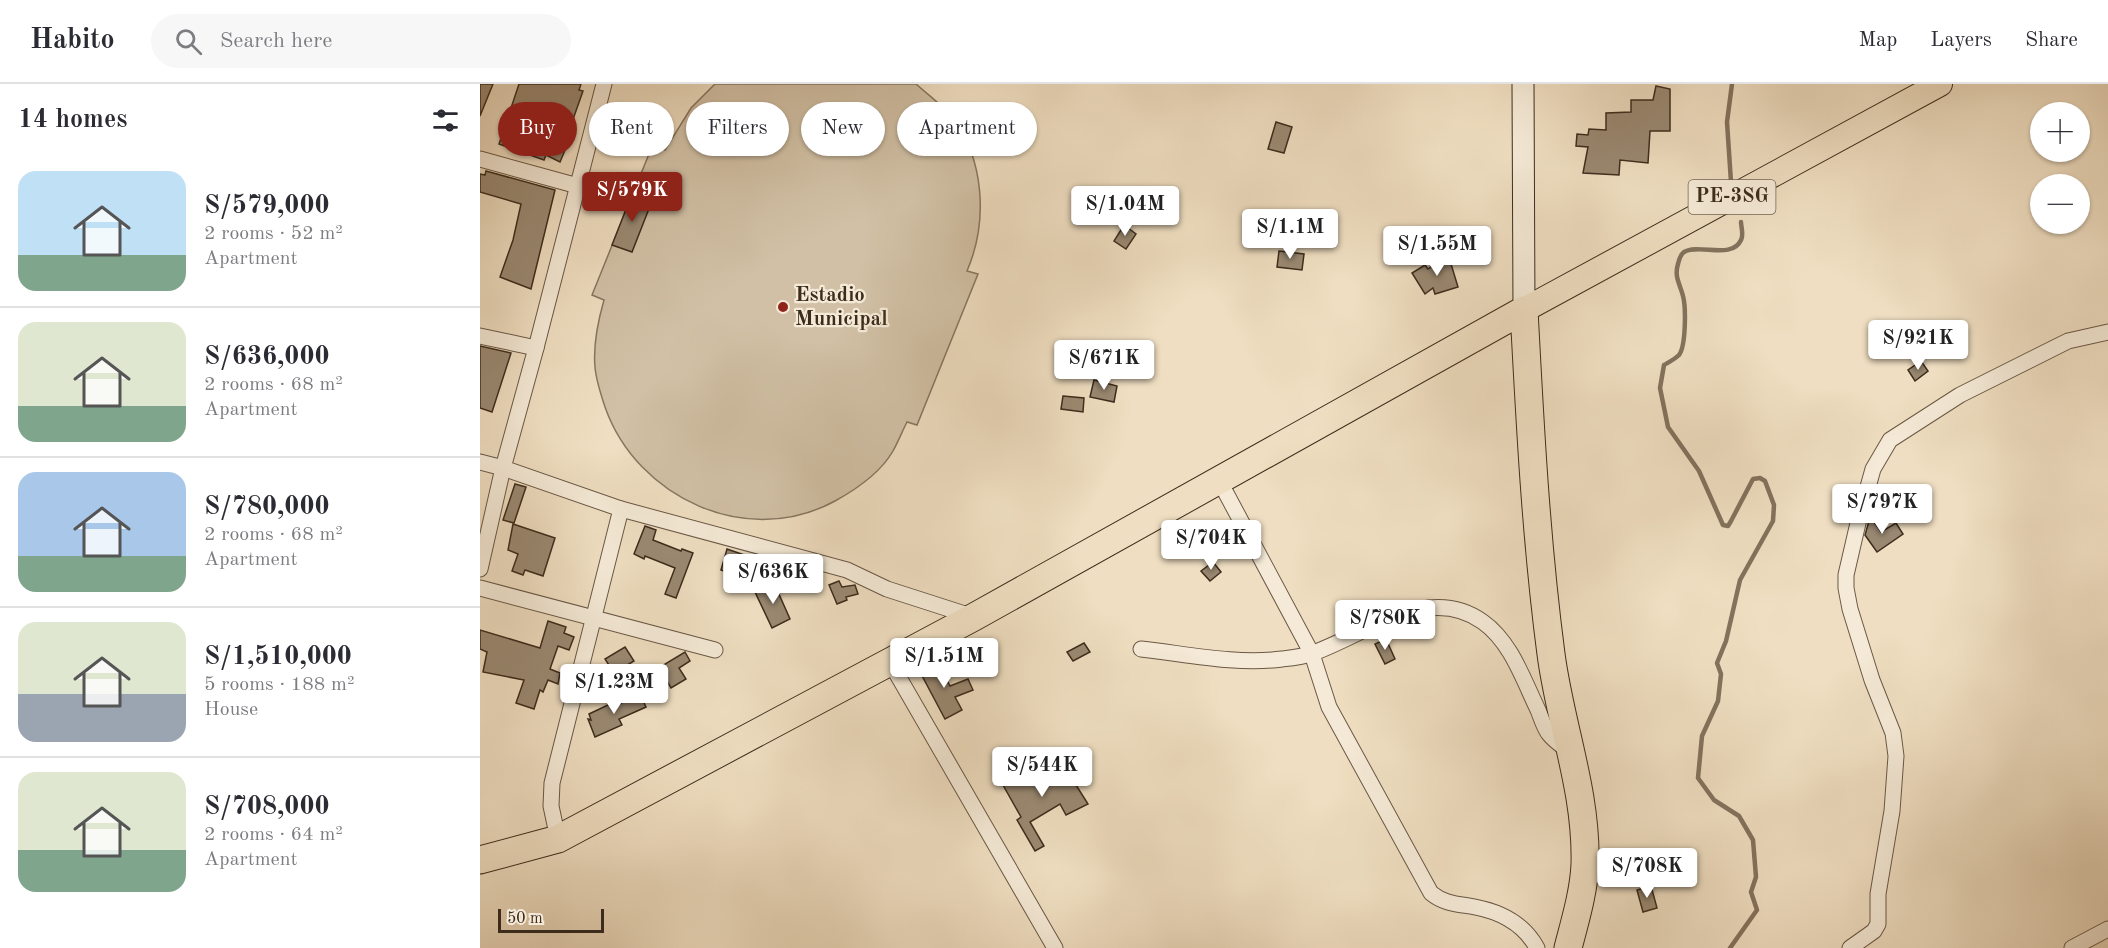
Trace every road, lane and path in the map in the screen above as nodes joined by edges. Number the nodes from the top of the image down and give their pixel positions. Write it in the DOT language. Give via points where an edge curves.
graph roads {
  1 [pos="604,84"];
  2 [pos="1523,84"];
  3 [pos="1940,84"];
  4 [pos="480,159"];
  5 [pos="578,186"];
  6 [pos="1524,310"];
  7 [pos="2108,332"];
  8 [pos="480,336"];
  9 [pos="536,348"];
  10 [pos="480,462"];
  11 [pos="503,468"];
  12 [pos="1219,480"];
  13 [pos="621,509"];
  14 [pos="480,570"];
  15 [pos="480,588"];
  16 [pos="974,617"];
  17 [pos="592,619"];
  18 [pos="1141,649"];
  19 [pos="715,650"];
  20 [pos="1312,654"];
  21 [pos="890,662"];
  22 [pos="1572,754"];
  23 [pos="558,839"];
  24 [pos="480,860"];
  25 [pos="2108,930"];
  26 [pos="1055,948"];
  27 [pos="1537,948"];
  28 [pos="1568,948"];
  29 [pos="1850,948"];
  30 [pos="2072,948"];
  1 -- 5 [label="street"];
  2 -- 6 [label="main road"];
  3 -- 6 [label="main road, PE-3SG"];
  4 -- 5 [label="street"];
  5 -- 9 [label="street"];
  6 -- 12 [label="highway"];
  6 -- 22 [label="highway" via="1531,453 1551,656"];
  7 -- 29 [label="street" via="2068,341 1959,395 1890,440 1873,469 1846,588 1872,680 1893,733 1896,756 1892,811 1878,894 1878,924"];
  8 -- 9 [label="street"];
  9 -- 11 [label="street"];
  10 -- 11 [label="street"];
  11 -- 13 [label="street"];
  11 -- 14 [label="street"];
  12 -- 16 [label="highway"];
  12 -- 20 [label="street"];
  13 -- 16 [label="street" via="847,570 887,589"];
  13 -- 17 [label="street"];
  15 -- 17 [label="street"];
  16 -- 21 [label="highway"];
  17 -- 19 [label="street"];
  17 -- 23 [label="street" via="552,783 551,806"];
  18 -- 20 [label="street" via="1240,660 1280,660"];
  20 -- 22 [label="street" via="1420,609 1461,611 1482,621 1501,639 1549,735"];
  20 -- 27 [label="street" via="1329,707 1431,893 1448,903 1478,908 1514,921"];
  21 -- 23 [label="highway"];
  21 -- 26 [label="street"];
  22 -- 28 [label="highway" via="1582,811 1585,866"];
  23 -- 24 [label="highway"];
  25 -- 30 [label="street"];
}
